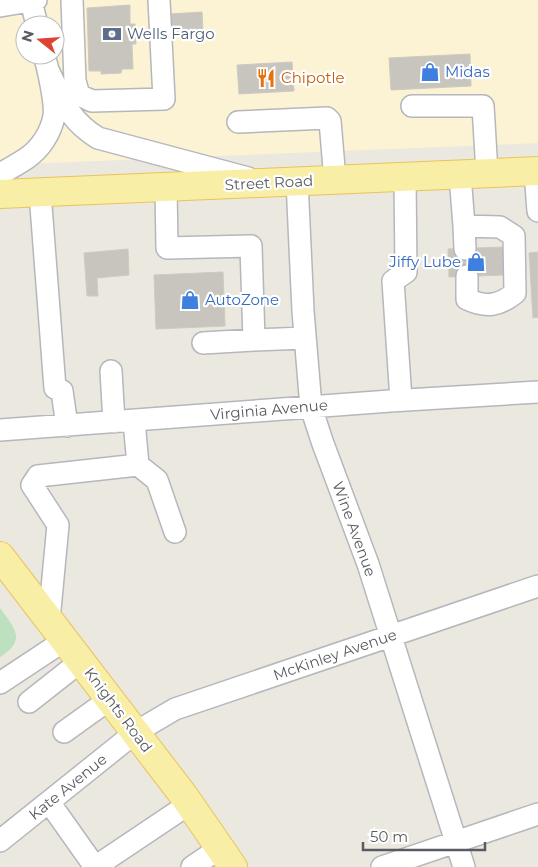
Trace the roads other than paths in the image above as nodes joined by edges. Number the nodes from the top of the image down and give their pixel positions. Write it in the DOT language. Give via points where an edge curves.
graph roads {
  1 [pos="33,0"];
  2 [pos="72,0"];
  3 [pos="159,0"];
  4 [pos="0,6"];
  5 [pos="35,15"];
  6 [pos="46,65"];
  7 [pos="46,65"];
  8 [pos="412,106"];
  9 [pos="238,122"];
  10 [pos="536,171"];
  11 [pos="487,173"];
  12 [pos="0,174"];
  13 [pos="460,174"];
  14 [pos="405,177"];
  15 [pos="335,180"];
  16 [pos="297,181"];
  17 [pos="265,183"];
  18 [pos="166,187"];
  19 [pos="40,192"];
  20 [pos="0,194"];
  21 [pos="538,211"];
  22 [pos="464,226"];
  23 [pos="465,249"];
  24 [pos="467,276"];
  25 [pos="305,338"];
  26 [pos="254,340"];
  27 [pos="203,343"];
  28 [pos="111,371"];
  29 [pos="538,392"];
  30 [pos="401,400"];
  31 [pos="311,407"];
  32 [pos="124,421"];
  33 [pos="67,426"];
  34 [pos="0,430"];
  35 [pos="138,465"];
  36 [pos="175,532"];
  37 [pos="0,556"];
  38 [pos="538,586"];
  39 [pos="390,636"];
  40 [pos="65,640"];
  41 [pos="0,684"];
  42 [pos="110,699"];
  43 [pos="29,702"];
  44 [pos="64,732"];
  45 [pos="136,732"];
  46 [pos="49,802"];
  47 [pos="189,804"];
  48 [pos="538,814"];
  49 [pos="0,841"];
  50 [pos="455,842"];
  51 [pos="226,858"];
  52 [pos="192,867"];
  53 [pos="382,867"];
  54 [pos="464,867"];
  1 -- 4 [label="street"];
  1 -- 5 [label="street"];
  2 -- 3 [label="street" via="76,81 79,95 92,101 164,99"];
  6 -- 12 [label="street" via="54,115 48,134 37,150"];
  7 -- 17 [label="street" via="68,111 83,129 98,138"];
  8 -- 11 [label="street" via="483,106"];
  9 -- 15 [label="street" via="327,118 330,121"];
  10 -- 11 [label="main road, Street Road"];
  10 -- 21 [label="street"];
  11 -- 13 [label="main road, Street Road"];
  13 -- 14 [label="main road, Street Road"];
  13 -- 22 [label="street"];
  14 -- 15 [label="main road, Street Road"];
  14 -- 30 [label="street" via="406,272 393,281"];
  15 -- 16 [label="main road, Street Road"];
  16 -- 17 [label="main road, Street Road"];
  16 -- 25 [label="street, Wine Avenue"];
  17 -- 18 [label="main road, Street Road"];
  18 -- 19 [label="main road, Street Road"];
  18 -- 26 [label="street" via="167,248 251,246"];
  19 -- 20 [label="main road, Street Road"];
  19 -- 33 [label="street" via="55,388 62,391"];
  22 -- 23 [label="street"];
  22 -- 24 [label="street" via="500,227 514,236 515,293 502,303 479,305 467,300"];
  25 -- 26 [label="street"];
  25 -- 31 [label="street, Wine Avenue"];
  26 -- 27 [label="street"];
  28 -- 32 [label="street"];
  29 -- 30 [label="street, Virginia Avenue"];
  30 -- 31 [label="street, Virginia Avenue"];
  31 -- 32 [label="street, Virginia Avenue"];
  31 -- 39 [label="street, Wine Avenue" via="368,564"];
  32 -- 33 [label="street, Virginia Avenue"];
  32 -- 35 [label="street"];
  33 -- 34 [label="street, Virginia Avenue"];
  35 -- 36 [label="street" via="157,480"];
  35 -- 40 [label="street" via="38,476 32,485 58,525"];
  37 -- 40 [label="main road, Knights Road"];
  38 -- 39 [label="street, McKinley Avenue"];
  39 -- 45 [label="street, McKinley Avenue" via="175,709"];
  39 -- 50 [label="street, Wine Avenue"];
  40 -- 41 [label="street"];
  40 -- 42 [label="main road, Knights Road"];
  40 -- 43 [label="street"];
  42 -- 44 [label="street"];
  42 -- 45 [label="main road, Knights Road"];
  45 -- 46 [label="street, Kate Avenue"];
  45 -- 47 [label="main road, Knights Road"];
  46 -- 47 [label="street" via="94,867"];
  46 -- 49 [label="street, Kate Avenue"];
  47 -- 51 [label="main road, Knights Road"];
  48 -- 50 [label="street"];
  50 -- 53 [label="street"];
  50 -- 54 [label="street, Wine Avenue"];
  51 -- 52 [label="street"];
}
